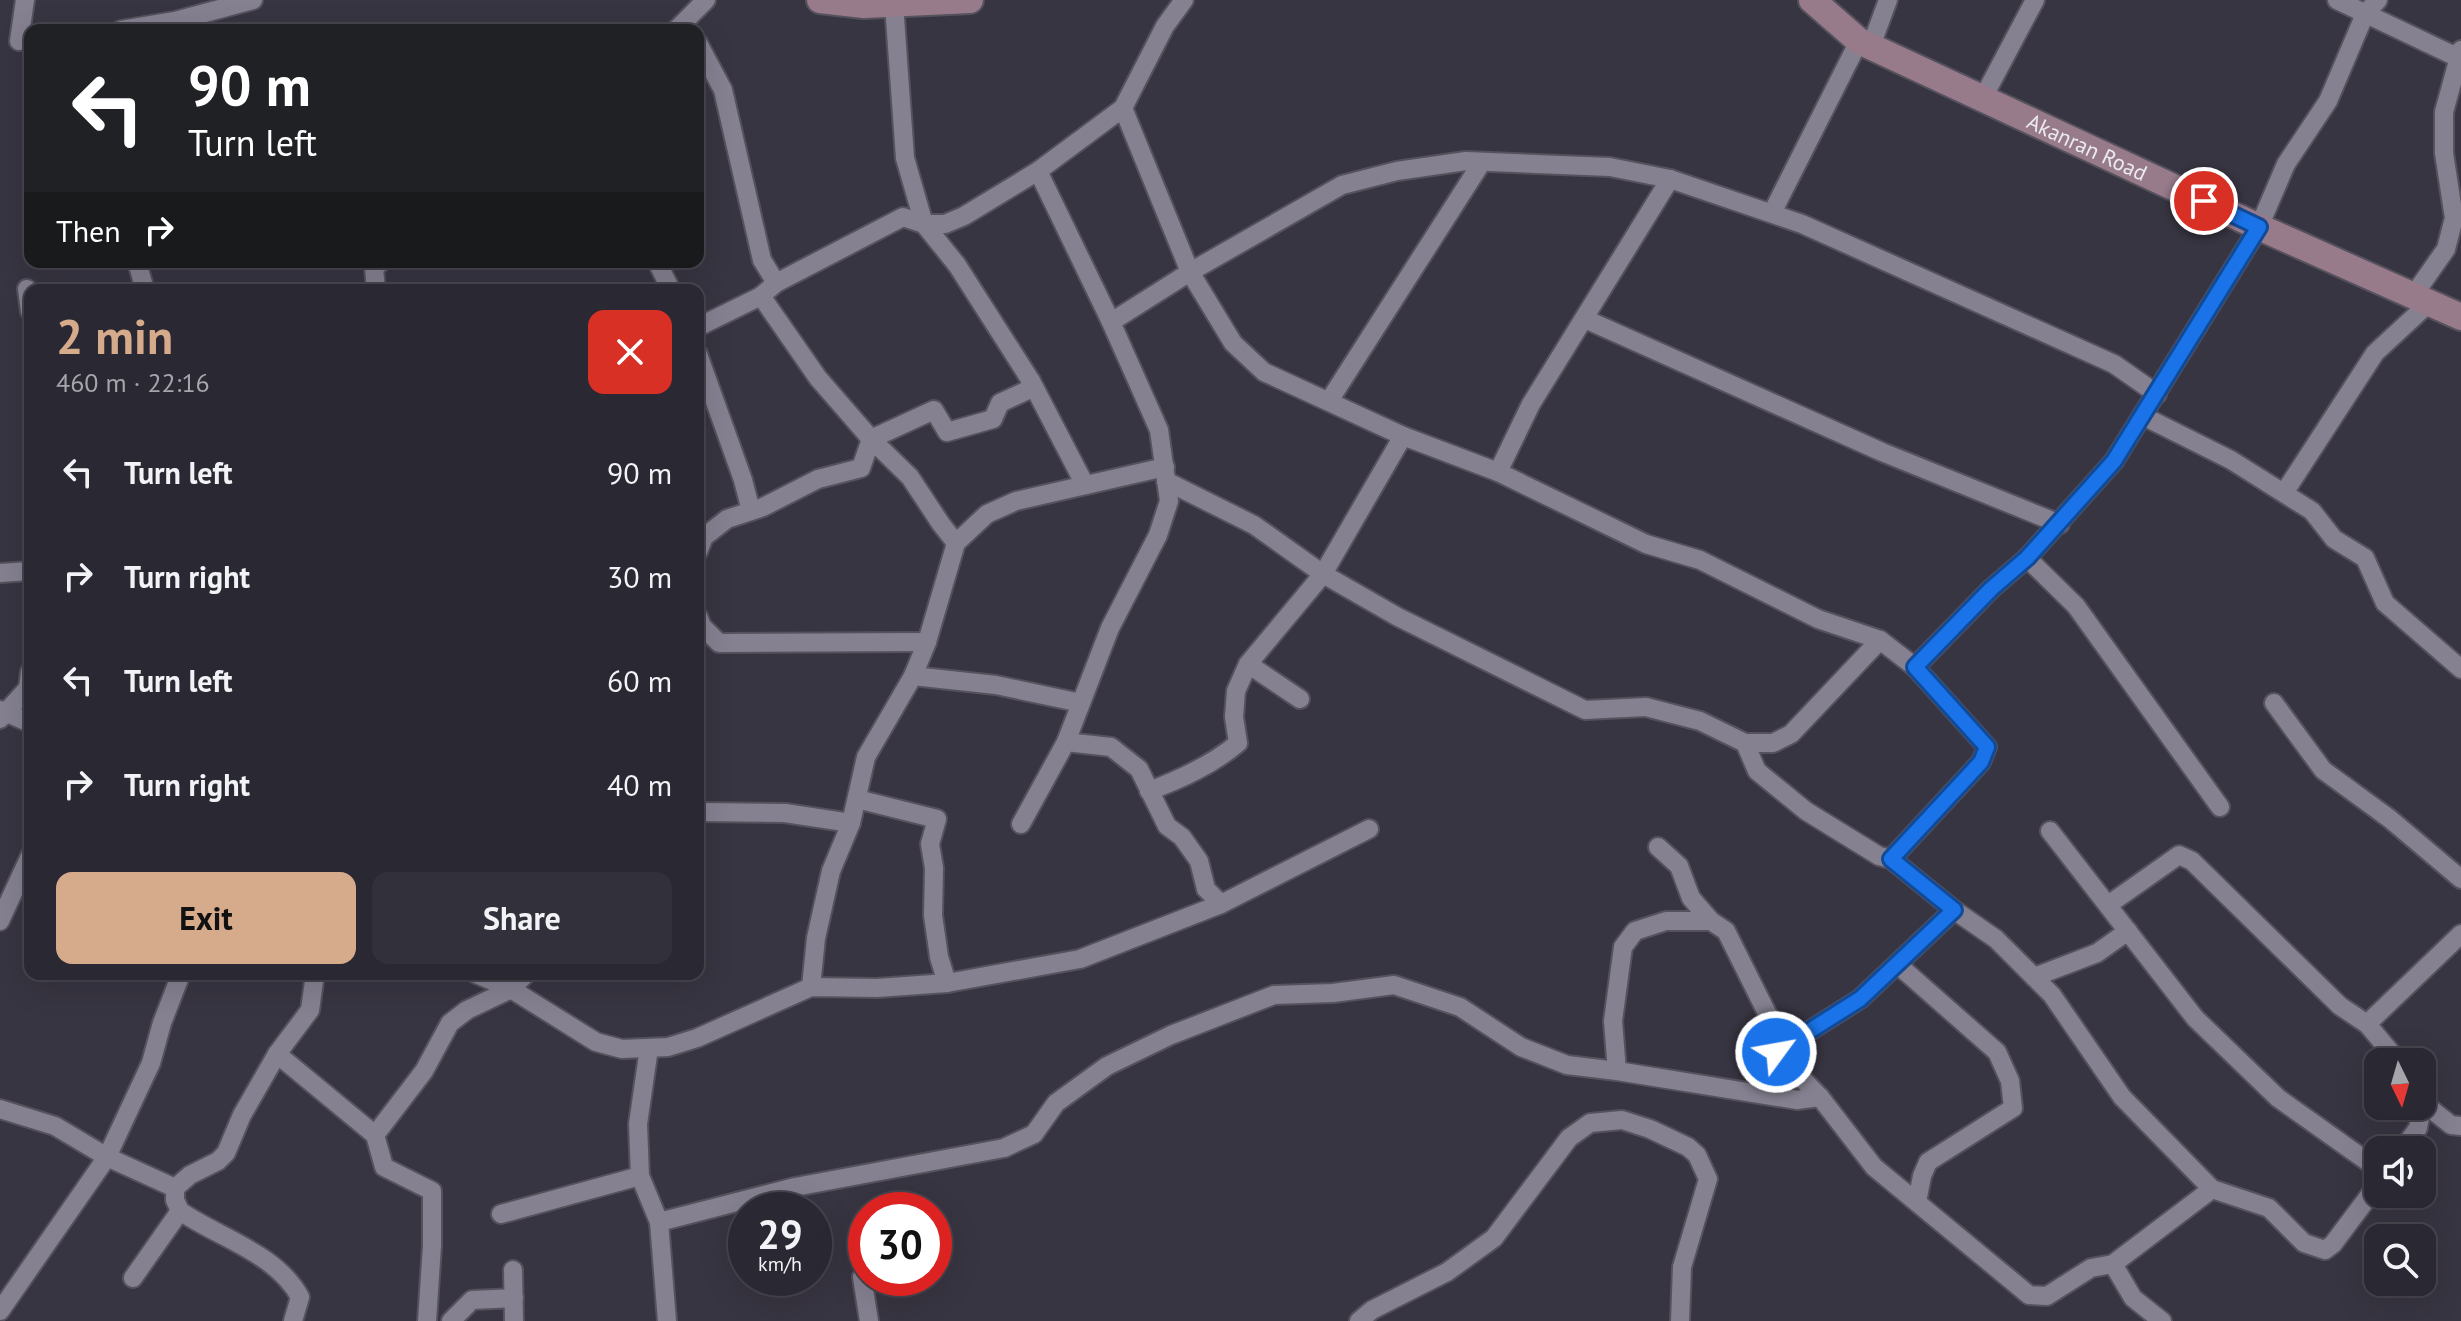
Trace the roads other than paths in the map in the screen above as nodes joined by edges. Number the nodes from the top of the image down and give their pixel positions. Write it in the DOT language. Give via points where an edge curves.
graph roads {
  1 [pos="25,0"];
  2 [pos="253,0"];
  3 [pos="706,0"];
  4 [pos="820,0"];
  5 [pos="970,0"];
  6 [pos="1184,0"];
  7 [pos="1812,0"];
  8 [pos="1888,0"];
  9 [pos="2035,0"];
  10 [pos="2337,0"];
  11 [pos="894,4"];
  12 [pos="2371,7"];
  13 [pos="182,24"];
  14 [pos="686,24"];
  15 [pos="16,41"];
  16 [pos="1865,44"];
  17 [pos="704,54"];
  18 [pos="2460,56"];
  19 [pos="1983,98"];
  20 [pos="1123,108"];
  21 [pos="1482,162"];
  22 [pos="1038,171"];
  23 [pos="1670,179"];
  24 [pos="1772,213"];
  25 [pos="924,224"];
  26 [pos="2259,227"];
  27 [pos="1190,272"];
  28 [pos="776,283"];
  29 [pos="761,296"];
  30 [pos="2421,299"];
  31 [pos="2461,317"];
  32 [pos="1585,319"];
  33 [pos="1111,322"];
  34 [pos="704,324"];
  35 [pos="704,371"];
  36 [pos="1031,381"];
  37 [pos="2157,394"];
  38 [pos="1329,401"];
  39 [pos="2143,416"];
  40 [pos="1403,436"];
  41 [pos="871,439"];
  42 [pos="1498,472"];
  43 [pos="1165,474"];
  44 [pos="1085,485"];
  45 [pos="2284,493"];
  46 [pos="751,511"];
  47 [pos="2060,524"];
  48 [pos="704,537"];
  49 [pos="956,543"];
  50 [pos="2027,558"];
  51 [pos="24,571"];
  52 [pos="0,573"];
  53 [pos="1323,574"];
  54 [pos="704,628"];
  55 [pos="1880,640"];
  56 [pos="927,642"];
  57 [pos="1248,664"];
  58 [pos="1915,667"];
  59 [pos="2461,669"];
  60 [pos="913,676"];
  61 [pos="24,692"];
  62 [pos="1300,699"];
  63 [pos="1081,703"];
  64 [pos="2274,703"];
  65 [pos="2,713"];
  66 [pos="24,721"];
  67 [pos="1066,742"];
  68 [pos="1745,743"];
  69 [pos="1149,791"];
  70 [pos="857,799"];
  71 [pos="2220,807"];
  72 [pos="704,812"];
  73 [pos="851,823"];
  74 [pos="1021,824"];
  75 [pos="1369,829"];
  76 [pos="2050,831"];
  77 [pos="1658,847"];
  78 [pos="1891,859"];
  79 [pos="24,869"];
  80 [pos="2461,879"];
  81 [pos="1691,898"];
  82 [pos="1221,904"];
  83 [pos="2108,905"];
  84 [pos="1954,910"];
  85 [pos="0,921"];
  86 [pos="1666,921"];
  87 [pos="1711,921"];
  88 [pos="2128,931"];
  89 [pos="2461,934"];
  90 [pos="1897,964"];
  91 [pos="2034,977"];
  92 [pos="179,980"];
  93 [pos="314,980"];
  94 [pos="490,980"];
  95 [pos="520,980"];
  96 [pos="947,983"];
  97 [pos="811,987"];
  98 [pos="511,989"];
  99 [pos="2367,1024"];
  100 [pos="649,1048"];
  101 [pos="2387,1048"];
  102 [pos="1776,1052"];
  103 [pos="277,1054"];
  104 [pos="1617,1071"];
  105 [pos="1820,1097"];
  106 [pos="0,1109"];
  107 [pos="2436,1114"];
  108 [pos="2461,1126"];
  109 [pos="375,1135"];
  110 [pos="107,1157"];
  111 [pos="2364,1159"];
  112 [pos="640,1176"];
  113 [pos="175,1188"];
  114 [pos="2212,1189"];
  115 [pos="1917,1202"];
  116 [pos="2364,1203"];
  117 [pos="180,1211"];
  118 [pos="501,1214"];
  119 [pos="659,1222"];
  120 [pos="2113,1264"];
  121 [pos="513,1270"];
  122 [pos="133,1278"];
  123 [pos="865,1296"];
  124 [pos="514,1298"];
  125 [pos="0,1311"];
  126 [pos="1370,1317"];
  127 [pos="293,1321"];
  128 [pos="427,1321"];
  129 [pos="451,1321"];
  130 [pos="514,1321"];
  131 [pos="667,1321"];
  132 [pos="869,1321"];
  133 [pos="1680,1321"];
  134 [pos="2162,1321"];
  1 -- 15 [label="street"];
  2 -- 13 [label="street"];
  3 -- 14 [label="street"];
  4 -- 11 [label="main road"];
  5 -- 11 [label="main road"];
  6 -- 20 [label="street"];
  7 -- 16 [label="main road, Akanran Road"];
  8 -- 16 [label="street"];
  9 -- 19 [label="street"];
  10 -- 12 [label="street"];
  11 -- 25 [label="street" via="905,158"];
  12 -- 18 [label="street"];
  12 -- 26 [label="street" via="2328,101 2286,164"];
  16 -- 19 [label="main road, Akanran Road"];
  16 -- 24 [label="street"];
  17 -- 28 [label="street" via="723,90 762,260"];
  18 -- 30 [label="street" via="2444,112 2454,218 2446,249"];
  19 -- 26 [label="main road, Akanran Road"];
  20 -- 22 [label="street"];
  20 -- 27 [label="street"];
  21 -- 23 [label="street" via="1610,167"];
  21 -- 27 [label="street" via="1397,171 1342,185"];
  21 -- 38 [label="street"];
  22 -- 25 [label="street" via="964,216 945,224"];
  22 -- 33 [label="street"];
  23 -- 24 [label="street"];
  23 -- 32 [label="street"];
  24 -- 37 [label="street" via="2114,364"];
  25 -- 28 [label="street" via="903,217"];
  25 -- 36 [label="street" via="957,265"];
  26 -- 30 [label="main road, Akanran Road"];
  26 -- 37 [label="street"];
  27 -- 33 [label="street"];
  27 -- 38 [label="street" via="1233,343 1264,372"];
  28 -- 29 [label="street"];
  29 -- 34 [label="street"];
  29 -- 41 [label="street" via="818,378"];
  30 -- 31 [label="main road, Akanran Road"];
  30 -- 45 [label="street" via="2375,353"];
  32 -- 42 [label="street" via="1531,404"];
  32 -- 47 [label="street" via="1882,452"];
  33 -- 43 [label="street" via="1159,430"];
  35 -- 46 [label="street"];
  36 -- 41 [label="street" via="1028,390 1000,403 993,419 947,432 934,410"];
  36 -- 44 [label="street"];
  37 -- 39 [label="street"];
  38 -- 40 [label="street"];
  39 -- 45 [label="street"];
  39 -- 47 [label="street" via="2114,461"];
  40 -- 42 [label="street"];
  40 -- 53 [label="street"];
  41 -- 46 [label="street" via="861,468 818,479"];
  41 -- 49 [label="street" via="910,477"];
  42 -- 55 [label="street" via="1646,544 1700,560 1818,619"];
  43 -- 44 [label="street"];
  43 -- 53 [label="street" via="1254,525"];
  43 -- 63 [label="street" via="1169,501 1158,535 1110,628"];
  44 -- 49 [label="street" via="1001,507"];
  45 -- 59 [label="street" via="2312,511 2334,539 2365,558 2385,603"];
  46 -- 48 [label="street" via="727,519"];
  47 -- 50 [label="street"];
  49 -- 56 [label="street"];
  50 -- 58 [label="street"];
  50 -- 71 [label="street" via="2076,606"];
  51 -- 52 [label="street"];
  53 -- 57 [label="street"];
  53 -- 68 [label="street" via="1585,710 1646,707 1700,721"];
  54 -- 56 [label="street" via="719,643"];
  55 -- 58 [label="street"];
  55 -- 68 [label="street" via="1791,734 1773,743"];
  56 -- 60 [label="street"];
  57 -- 62 [label="street"];
  57 -- 69 [label="street" via="1236,691 1238,743 1221,758"];
  58 -- 78 [label="street" via="1987,747 1981,762"];
  60 -- 63 [label="street" via="996,685"];
  60 -- 70 [label="street" via="866,757"];
  61 -- 65 [label="street"];
  63 -- 67 [label="street"];
  64 -- 80 [label="street" via="2323,770"];
  65 -- 66 [label="street"];
  67 -- 69 [label="street" via="1111,747 1139,769"];
  67 -- 74 [label="street"];
  68 -- 78 [label="street" via="1757,771 1806,811"];
  69 -- 82 [label="street" via="1167,826 1199,861 1206,889"];
  70 -- 73 [label="street"];
  70 -- 96 [label="street" via="937,819 930,844 933,915"];
  72 -- 73 [label="street" via="785,813"];
  73 -- 97 [label="street" via="831,871"];
  75 -- 82 [label="street"];
  76 -- 83 [label="street"];
  77 -- 81 [label="street" via="1679,866"];
  78 -- 84 [label="street"];
  79 -- 85 [label="street"];
  81 -- 86 [label="street"];
  81 -- 87 [label="street"];
  82 -- 96 [label="street" via="1080,959"];
  83 -- 88 [label="street"];
  83 -- 99 [label="street" via="2179,855 2192,861 2340,1006"];
  84 -- 90 [label="street"];
  84 -- 91 [label="street" via="1996,939"];
  86 -- 87 [label="street"];
  86 -- 104 [label="street" via="1635,931 1623,947 1613,1021"];
  87 -- 102 [label="street" via="1726,931 1744,963 1771,1021"];
  88 -- 91 [label="street" via="2097,953"];
  88 -- 111 [label="street" via="2195,1018 2278,1098"];
  89 -- 99 [label="street"];
  90 -- 102 [label="street" via="1860,999"];
  90 -- 115 [label="street" via="1997,1052 2014,1095 2013,1108 1928,1162"];
  91 -- 114 [label="street" via="2122,1097"];
  92 -- 110 [label="street" via="151,1063"];
  93 -- 103 [label="street" via="310,1010"];
  94 -- 98 [label="street"];
  95 -- 98 [label="street"];
  96 -- 97 [label="street"];
  97 -- 100 [label="street" via="697,1038"];
  98 -- 100 [label="street" via="596,1042 622,1049"];
  98 -- 109 [label="street" via="450,1023 424,1071"];
  99 -- 101 [label="street"];
  100 -- 112 [label="street" via="638,1124"];
  102 -- 105 [label="street"];
  103 -- 109 [label="street"];
  103 -- 113 [label="street" via="226,1153"];
  104 -- 105 [label="street" via="1797,1100"];
  104 -- 119 [label="street" via="1567,1065 1521,1047 1460,1007 1394,985 1274,995 1107,1066 1056,1103 1034,1134 1004,1148 795,1187"];
  105 -- 115 [label="street" via="1874,1167"];
  106 -- 110 [label="street" via="55,1126"];
  107 -- 108 [label="street"];
  109 -- 128 [label="street" via="384,1167 432,1191"];
  110 -- 113 [label="street"];
  110 -- 125 [label="street"];
  112 -- 118 [label="street"];
  112 -- 119 [label="street"];
  113 -- 117 [label="street"];
  114 -- 116 [label="street" via="2269,1208 2304,1243 2325,1250"];
  114 -- 120 [label="street"];
  115 -- 120 [label="street" via="2029,1295 2047,1296 2091,1268"];
  117 -- 122 [label="street"];
  117 -- 127 [label="street" via="269,1262 293,1284 300,1297"];
  119 -- 131 [label="street"];
  120 -- 134 [label="street" via="2133,1298"];
  121 -- 124 [label="street"];
  123 -- 132 [label="street"];
  124 -- 129 [label="street" via="472,1300"];
  124 -- 130 [label="street"];
  126 -- 133 [label="street" via="1494,1238 1569,1138 1590,1123 1622,1120 1688,1147 1708,1179 1682,1267"];
}
